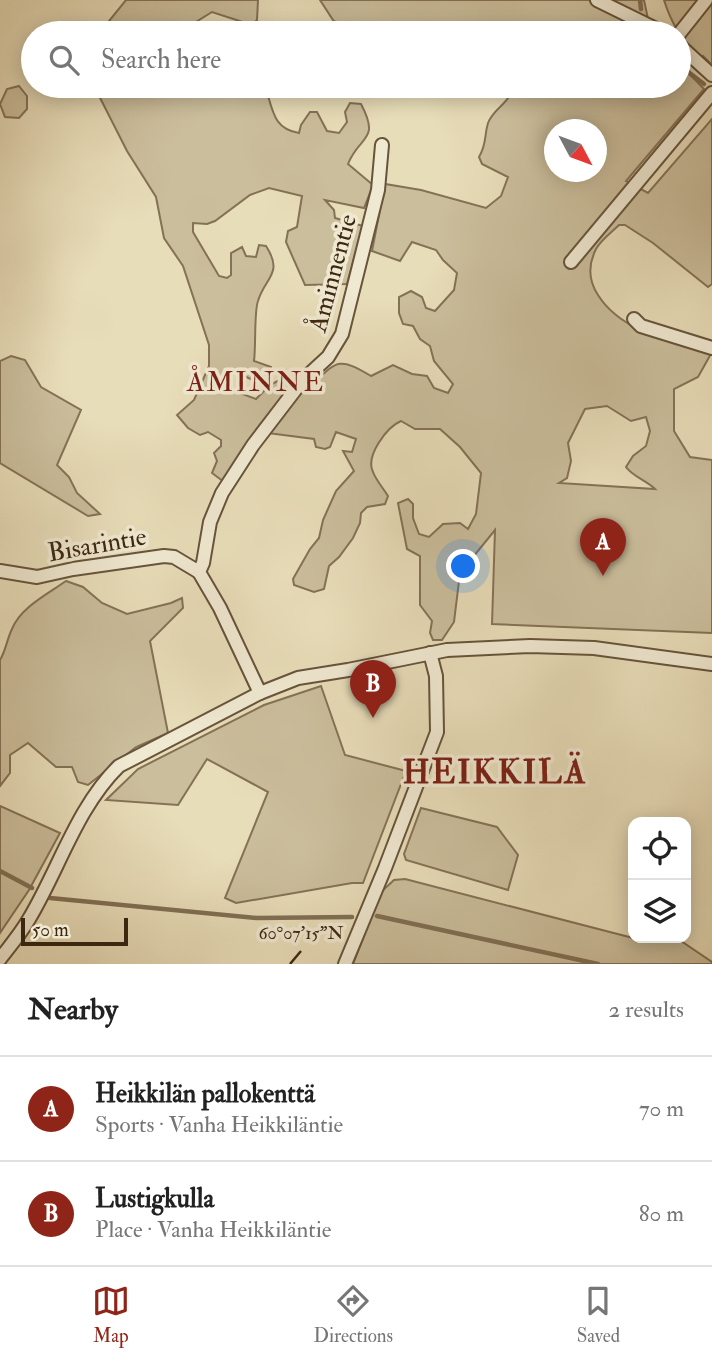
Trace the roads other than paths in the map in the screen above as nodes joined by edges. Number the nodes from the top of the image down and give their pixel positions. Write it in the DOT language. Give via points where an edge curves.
graph roads {
  1 [pos="597,0"];
  2 [pos="706,0"];
  3 [pos="640,21"];
  4 [pos="689,21"];
  5 [pos="691,56"];
  6 [pos="712,75"];
  7 [pos="712,93"];
  8 [pos="382,145"];
  9 [pos="572,261"];
  10 [pos="634,319"];
  11 [pos="712,348"];
  12 [pos="0,571"];
  13 [pos="199,572"];
  14 [pos="430,653"];
  15 [pos="712,664"];
  16 [pos="260,693"];
  17 [pos="0,958"];
  18 [pos="345,964"];
  1 -- 3 [label="street"];
  2 -- 4 [label="street"];
  5 -- 6 [label="street"];
  7 -- 9 [label="street"];
  8 -- 13 [label="street, Åminnentie" via="378,190 342,334 328,357 302,380 259,436 222,493"];
  10 -- 11 [label="street" via="641,326"];
  12 -- 13 [label="street, Bisarintie" via="37,578 164,556 186,562"];
  13 -- 16 [label="street"];
  14 -- 15 [label="street" via="530,646 593,648"];
  14 -- 16 [label="street" via="298,678"];
  14 -- 18 [label="street" via="436,676 435,741"];
  16 -- 17 [label="street" via="111,774 28,920"];
}
